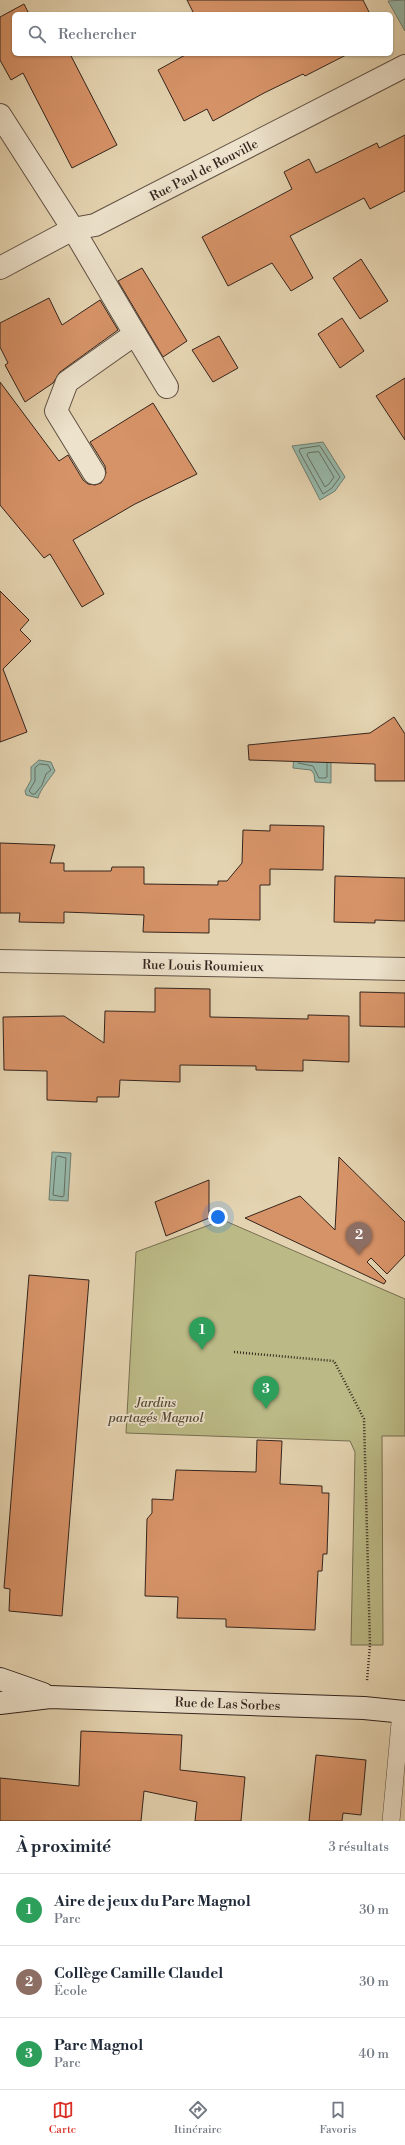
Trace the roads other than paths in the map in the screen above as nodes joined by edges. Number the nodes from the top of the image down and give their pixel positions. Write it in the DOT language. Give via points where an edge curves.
graph roads {
  1 [pos="405,66"];
  2 [pos="0,115"];
  3 [pos="73,229"];
  4 [pos="0,268"];
  5 [pos="135,334"];
  6 [pos="167,387"];
  7 [pos="94,473"];
  8 [pos="0,961"];
  9 [pos="405,969"];
  10 [pos="0,1679"];
  11 [pos="50,1697"];
  12 [pos="0,1703"];
  13 [pos="403,1712"];
  14 [pos="392,1821"];
  1 -- 3 [label="street, Rue Paul de Rouville" via="95,225"];
  2 -- 3 [label="street"];
  3 -- 4 [label="street, Rue Paul de Rouville"];
  3 -- 5 [label="street"];
  5 -- 6 [label="street"];
  5 -- 7 [label="street" via="67,382 56,411"];
  8 -- 9 [label="street, Rue Louis Roumieux"];
  10 -- 11 [label="street, Rue de Las Sorbes"];
  11 -- 12 [label="street, Rue de Las Sorbes"];
  11 -- 13 [label="street, Rue de Las Sorbes" via="364,1708"];
  13 -- 14 [label="lane"];
}
